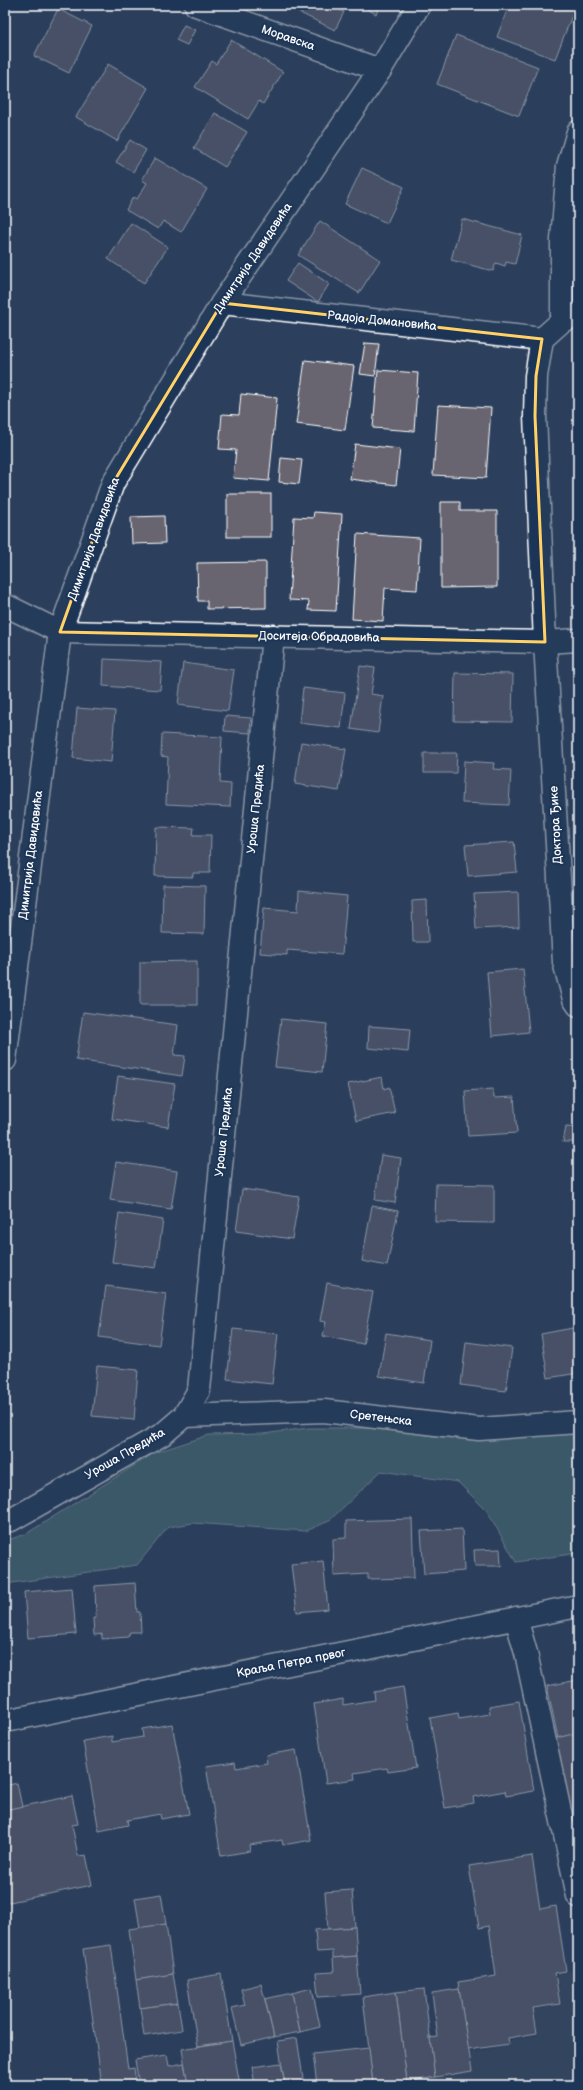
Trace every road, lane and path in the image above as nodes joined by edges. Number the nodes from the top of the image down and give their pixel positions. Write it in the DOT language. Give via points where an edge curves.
graph roads {
  1 [pos="196,5"];
  2 [pos="419,5"];
  3 [pos="380,70"];
  4 [pos="578,132"];
  5 [pos="222,303"];
  6 [pos="570,318"];
  7 [pos="542,339"];
  8 [pos="5,604"];
  9 [pos="60,632"];
  10 [pos="273,636"];
  11 [pos="578,640"];
  12 [pos="545,642"];
  13 [pos="578,1005"];
  14 [pos="5,1060"];
  15 [pos="184,1416"];
  16 [pos="578,1422"];
  17 [pos="5,1521"];
  18 [pos="578,1606"];
  19 [pos="516,1618"];
  20 [pos="5,1721"];
  21 [pos="578,1896"];
  1 -- 3 [label="street, Моравска"];
  2 -- 3 [label="street, Димитрија Давидовића"];
  3 -- 5 [label="street, Димитрија Давидовића"];
  4 -- 6 [label="street" via="568,166 562,240"];
  5 -- 7 [label="street, Радоја Домановића"];
  5 -- 9 [label="street, Димитрија Давидовића" via="113,483"];
  6 -- 7 [label="street"];
  7 -- 12 [label="street" via="536,376 535,416"];
  8 -- 9 [label="street"];
  9 -- 10 [label="street, Доситеја Обрадовића"];
  9 -- 14 [label="street, Димитрија Давидовића"];
  10 -- 12 [label="street, Доситеја Обрадовића"];
  10 -- 15 [label="street, Уроша Предића" via="199,1390"];
  11 -- 12 [label="street, Доситеја Обрадовића"];
  12 -- 13 [label="street, Доктора Ђике" via="564,962"];
  15 -- 16 [label="street, Сретењска" via="324,1411 479,1429"];
  15 -- 17 [label="street, Уроша Предића" via="163,1434 11,1520"];
  18 -- 19 [label="street, Краља Петра првог"];
  19 -- 20 [label="street, Краља Петра првог"];
  19 -- 21 [label="street" via="526,1653"];
}
